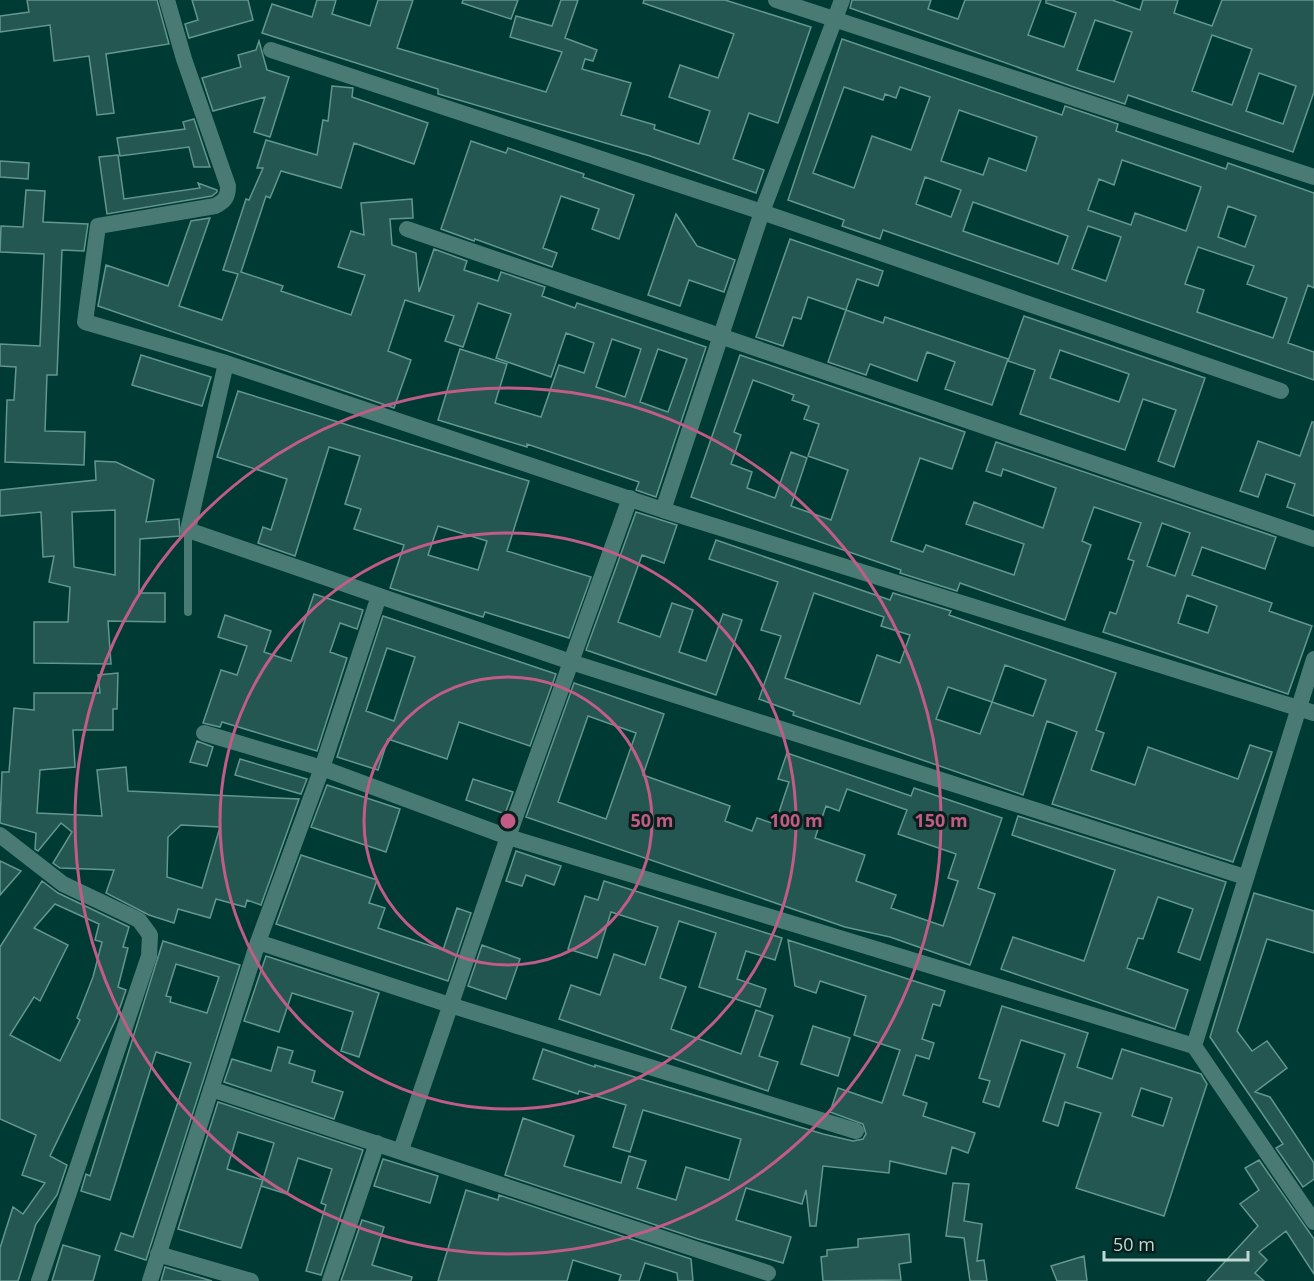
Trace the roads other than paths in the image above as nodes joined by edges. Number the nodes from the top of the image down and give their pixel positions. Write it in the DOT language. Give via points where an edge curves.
graph roads {
  1 [pos="167,0"];
  2 [pos="776,0"];
  3 [pos="842,0"];
  4 [pos="835,20"];
  5 [pos="271,50"];
  6 [pos="1314,177"];
  7 [pos="762,212"];
  8 [pos="407,230"];
  9 [pos="723,336"];
  10 [pos="226,363"];
  11 [pos="1281,391"];
  12 [pos="630,498"];
  13 [pos="663,510"];
  14 [pos="188,530"];
  15 [pos="1314,539"];
  16 [pos="379,596"];
  17 [pos="188,612"];
  18 [pos="1314,659"];
  19 [pos="571,662"];
  20 [pos="1306,710"];
  21 [pos="204,733"];
  22 [pos="322,768"];
  23 [pos="0,835"];
  24 [pos="508,837"];
  25 [pos="1245,877"];
  26 [pos="258,942"];
  27 [pos="450,1005"];
  28 [pos="1194,1046"];
  29 [pos="211,1089"];
  30 [pos="856,1131"];
  31 [pos="377,1143"];
  32 [pos="401,1150"];
  33 [pos="1314,1222"];
  34 [pos="158,1254"];
  35 [pos="768,1273"];
  36 [pos="39,1281"];
  37 [pos="150,1281"];
  38 [pos="251,1281"];
  39 [pos="330,1281"];
  1 -- 10 [label="street" via="228,193 224,202 215,206 99,226 86,322"];
  2 -- 4 [label="street"];
  3 -- 4 [label="street"];
  4 -- 6 [label="street"];
  4 -- 7 [label="street"];
  5 -- 7 [label="street"];
  7 -- 9 [label="street"];
  7 -- 11 [label="street"];
  8 -- 9 [label="street"];
  9 -- 13 [label="street"];
  9 -- 15 [label="street"];
  10 -- 12 [label="street"];
  10 -- 14 [label="street"];
  12 -- 13 [label="street"];
  12 -- 19 [label="street"];
  13 -- 20 [label="street"];
  14 -- 16 [label="street"];
  14 -- 17 [label="lane"];
  16 -- 19 [label="street"];
  16 -- 22 [label="street"];
  18 -- 20 [label="street"];
  19 -- 24 [label="street"];
  19 -- 25 [label="street"];
  20 -- 25 [label="street"];
  21 -- 22 [label="street"];
  22 -- 24 [label="street"];
  22 -- 26 [label="street"];
  23 -- 36 [label="street" via="63,884 139,920 150,936 149,956"];
  24 -- 27 [label="street"];
  24 -- 28 [label="street"];
  25 -- 28 [label="street"];
  26 -- 27 [label="street"];
  26 -- 29 [label="street"];
  27 -- 30 [label="street"];
  27 -- 32 [label="street"];
  28 -- 33 [label="street"];
  29 -- 31 [label="street"];
  29 -- 34 [label="street"];
  31 -- 32 [label="street"];
  31 -- 39 [label="street"];
  32 -- 35 [label="street"];
  34 -- 37 [label="street"];
  34 -- 38 [label="street"];
}
